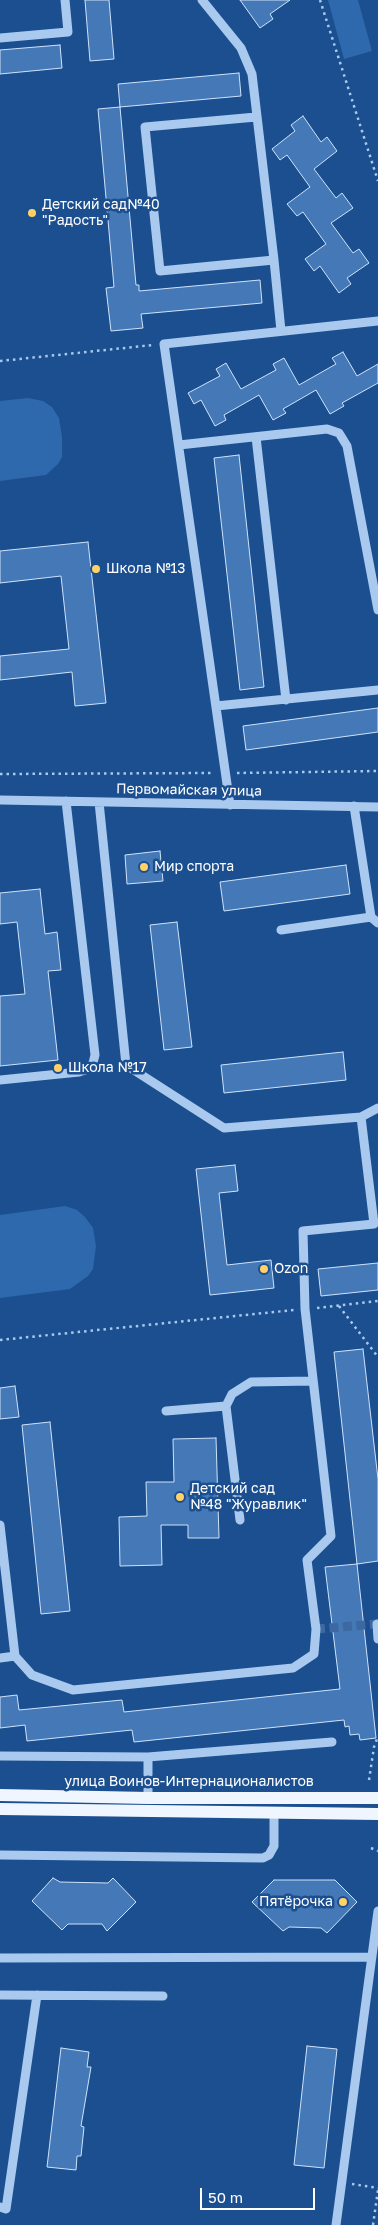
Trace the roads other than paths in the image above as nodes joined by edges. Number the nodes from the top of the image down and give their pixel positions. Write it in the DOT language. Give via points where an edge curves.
graph roads {
  1 [pos="65,0"];
  2 [pos="202,0"];
  3 [pos="0,38"];
  4 [pos="256,117"];
  5 [pos="274,260"];
  6 [pos="378,321"];
  7 [pos="281,332"];
  8 [pos="256,437"];
  9 [pos="179,444"];
  10 [pos="378,610"];
  11 [pos="378,690"];
  12 [pos="286,700"];
  13 [pos="216,706"];
  14 [pos="0,800"];
  15 [pos="66,801"];
  16 [pos="99,802"];
  17 [pos="230,805"];
  18 [pos="354,806"];
  19 [pos="378,807"];
  20 [pos="374,920"];
  21 [pos="281,930"];
  22 [pos="0,1080"];
  23 [pos="378,1108"];
  24 [pos="361,1117"];
  25 [pos="313,1382"];
  26 [pos="226,1406"];
  27 [pos="166,1411"];
  28 [pos="240,1520"];
  29 [pos="0,1525"];
  30 [pos="377,1624"];
  31 [pos="378,1639"];
  32 [pos="14,1656"];
  33 [pos="0,1658"];
  34 [pos="332,1742"];
  35 [pos="0,1756"];
  36 [pos="148,1757"];
  37 [pos="0,1795"];
  38 [pos="148,1798"];
  39 [pos="378,1798"];
  40 [pos="0,1809"];
  41 [pos="274,1813"];
  42 [pos="378,1814"];
  43 [pos="0,1855"];
  44 [pos="378,1911"];
  45 [pos="377,1923"];
  46 [pos="372,1957"];
  47 [pos="0,1958"];
  48 [pos="0,1995"];
  49 [pos="37,1995"];
  50 [pos="163,1996"];
  51 [pos="0,2207"];
  52 [pos="336,2225"];
  1 -- 3 [label="street" via="68,32"];
  2 -- 4 [label="street" via="241,48 252,74"];
  4 -- 5 [label="street"];
  4 -- 5 [label="street" via="145,127 160,271"];
  5 -- 7 [label="street"];
  6 -- 7 [label="street"];
  7 -- 9 [label="street" via="164,344"];
  8 -- 9 [label="street"];
  8 -- 10 [label="street" via="327,429 340,433 347,446"];
  8 -- 12 [label="street"];
  9 -- 13 [label="street"];
  11 -- 12 [label="street"];
  12 -- 13 [label="street"];
  13 -- 17 [label="street"];
  14 -- 15 [label="street, Первомайская улица"];
  15 -- 16 [label="street, Первомайская улица"];
  15 -- 22 [label="street" via="95,1055 88,1069 79,1072"];
  16 -- 17 [label="street, Первомайская улица"];
  16 -- 24 [label="street" via="126,1065 224,1128"];
  17 -- 18 [label="street, Первомайская улица"];
  18 -- 19 [label="street, Первомайская улица"];
  18 -- 20 [label="street"];
  20 -- 21 [label="street"];
  23 -- 24 [label="street"];
  24 -- 25 [label="street" via="374,1224 303,1231 305,1309"];
  25 -- 26 [label="street" via="251,1382 232,1394"];
  25 -- 32 [label="street" via="331,1536 307,1560 316,1629 314,1654 293,1668 73,1690 32,1675"];
  26 -- 27 [label="street"];
  26 -- 28 [label="street"];
  29 -- 32 [label="street"];
  30 -- 31 [label="street"];
  32 -- 33 [label="street"];
  34 -- 36 [label="street"];
  35 -- 36 [label="street"];
  36 -- 38 [label="street"];
  37 -- 38 [label="main road, улица Воинов-Интернационалистов"];
  38 -- 39 [label="main road, улица Воинов-Интернационалистов"];
  40 -- 41 [label="main road, улица Воинов-Интернационалистов"];
  41 -- 42 [label="main road, улица Воинов-Интернационалистов"];
  41 -- 43 [label="street" via="274,1846 269,1855 262,1858"];
  44 -- 45 [label="street"];
  45 -- 46 [label="street"];
  46 -- 47 [label="street"];
  46 -- 52 [label="street"];
  48 -- 49 [label="street"];
  49 -- 50 [label="street"];
  49 -- 51 [label="street" via="6,2209"];
}
